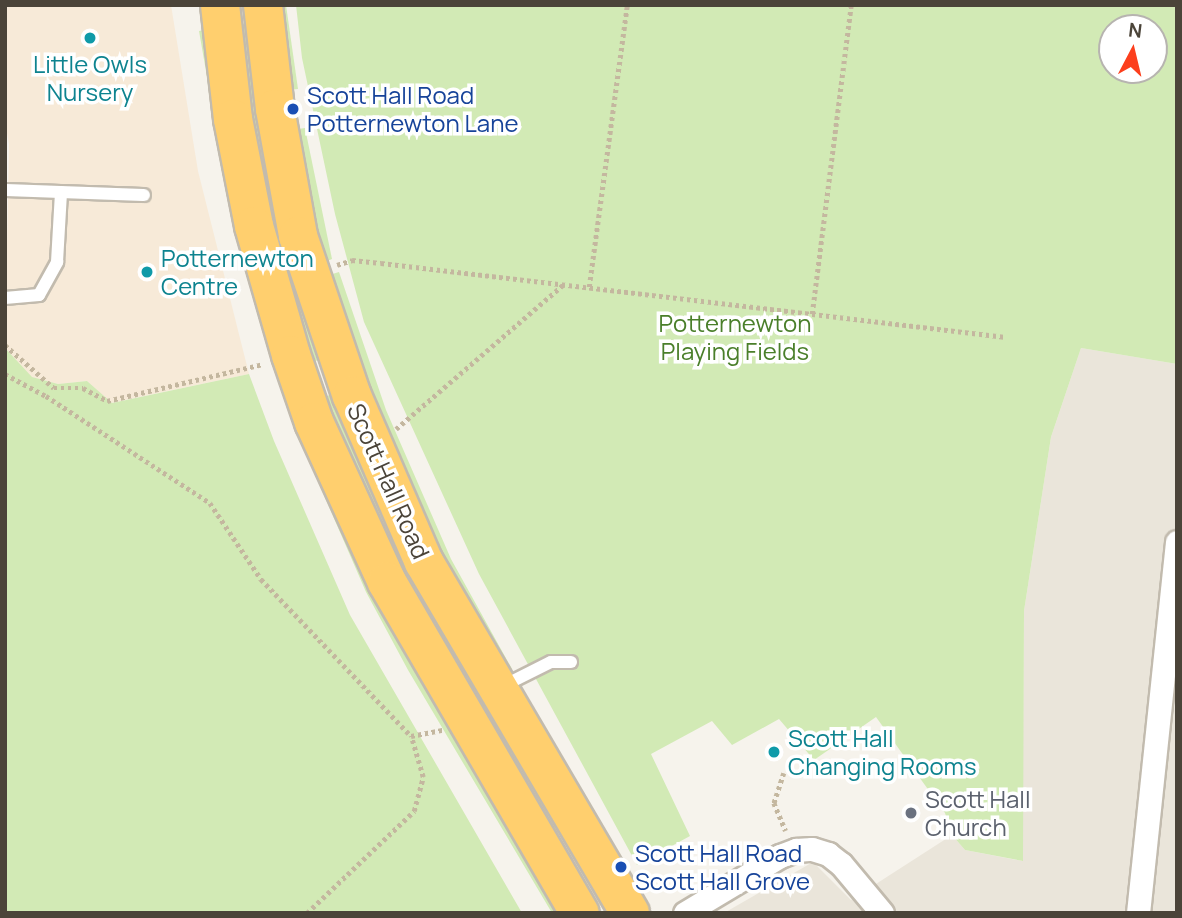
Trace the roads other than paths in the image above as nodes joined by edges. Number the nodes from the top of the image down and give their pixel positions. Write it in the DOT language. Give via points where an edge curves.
graph roads {
  1 [pos="220,5"];
  2 [pos="263,5"];
  3 [pos="5,190"];
  4 [pos="61,192"];
  5 [pos="144,195"];
  6 [pos="5,299"];
  7 [pos="296,371"];
  8 [pos="344,371"];
  9 [pos="1177,542"];
  10 [pos="571,662"];
  11 [pos="498,689"];
  12 [pos="586,840"];
  13 [pos="549,861"];
  14 [pos="580,913"];
  15 [pos="630,913"];
  16 [pos="685,913"];
  17 [pos="881,913"];
  18 [pos="1138,913"];
  1 -- 7 [label="highway, Scott Hall Road" via="233,119 254,226"];
  2 -- 8 [label="highway, Scott Hall Road" via="279,134 298,236"];
  3 -- 4 [label="lane"];
  4 -- 5 [label="lane"];
  4 -- 6 [label="lane" via="57,262 39,295"];
  7 -- 8 [label="highway"];
  7 -- 13 [label="highway, Scott Hall Road" via="314,422 387,582"];
  8 -- 11 [label="highway, Scott Hall Road" via="424,562"];
  9 -- 18 [label="street"];
  10 -- 11 [label="lane" via="551,662"];
  11 -- 12 [label="highway, Scott Hall Road"];
  12 -- 13 [label="highway"];
  12 -- 15 [label="highway, Scott Hall Road"];
  13 -- 14 [label="highway, Scott Hall Road"];
  16 -- 17 [label="street" via="780,856 812,849 828,854 851,874"];
}
